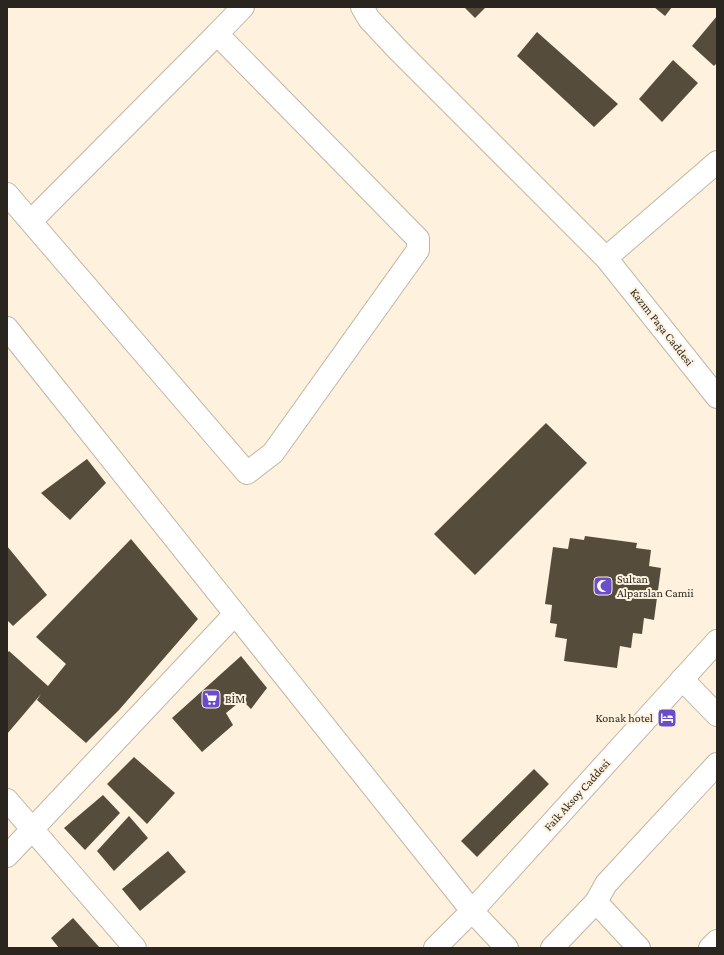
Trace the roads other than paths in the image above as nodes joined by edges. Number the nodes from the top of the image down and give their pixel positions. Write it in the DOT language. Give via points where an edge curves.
graph roads {
  1 [pos="243,7"];
  2 [pos="362,7"];
  3 [pos="217,34"];
  4 [pos="717,162"];
  5 [pos="7,194"];
  6 [pos="31,221"];
  7 [pos="606,258"];
  8 [pos="8,333"];
  9 [pos="717,397"];
  10 [pos="235,614"];
  11 [pos="717,641"];
  12 [pos="682,679"];
  13 [pos="717,715"];
  14 [pos="717,764"];
  15 [pos="7,800"];
  16 [pos="33,830"];
  17 [pos="7,856"];
  18 [pos="596,902"];
  19 [pos="472,911"];
  20 [pos="717,941"];
  21 [pos="135,948"];
  22 [pos="435,948"];
  23 [pos="507,948"];
  24 [pos="552,948"];
  25 [pos="639,948"];
  26 [pos="710,948"];
  1 -- 3 [label="street"];
  2 -- 7 [label="street, Kazım Paşa Caddesi" via="369,19 398,50"];
  3 -- 6 [label="street"];
  3 -- 6 [label="street" via="418,239 418,250 273,453 247,473"];
  4 -- 7 [label="street"];
  5 -- 6 [label="street"];
  7 -- 9 [label="street, Kazım Paşa Caddesi"];
  8 -- 10 [label="street"];
  10 -- 16 [label="street"];
  10 -- 19 [label="street"];
  11 -- 12 [label="street, Faik Aksoy Caddesi"];
  12 -- 13 [label="street"];
  12 -- 19 [label="street, Faik Aksoy Caddesi"];
  14 -- 18 [label="street" via="606,884"];
  15 -- 16 [label="street"];
  16 -- 17 [label="street"];
  16 -- 21 [label="street"];
  18 -- 24 [label="street"];
  18 -- 25 [label="street"];
  19 -- 22 [label="street, Faik Aksoy Caddesi"];
  19 -- 23 [label="street"];
  20 -- 26 [label="street"];
}
